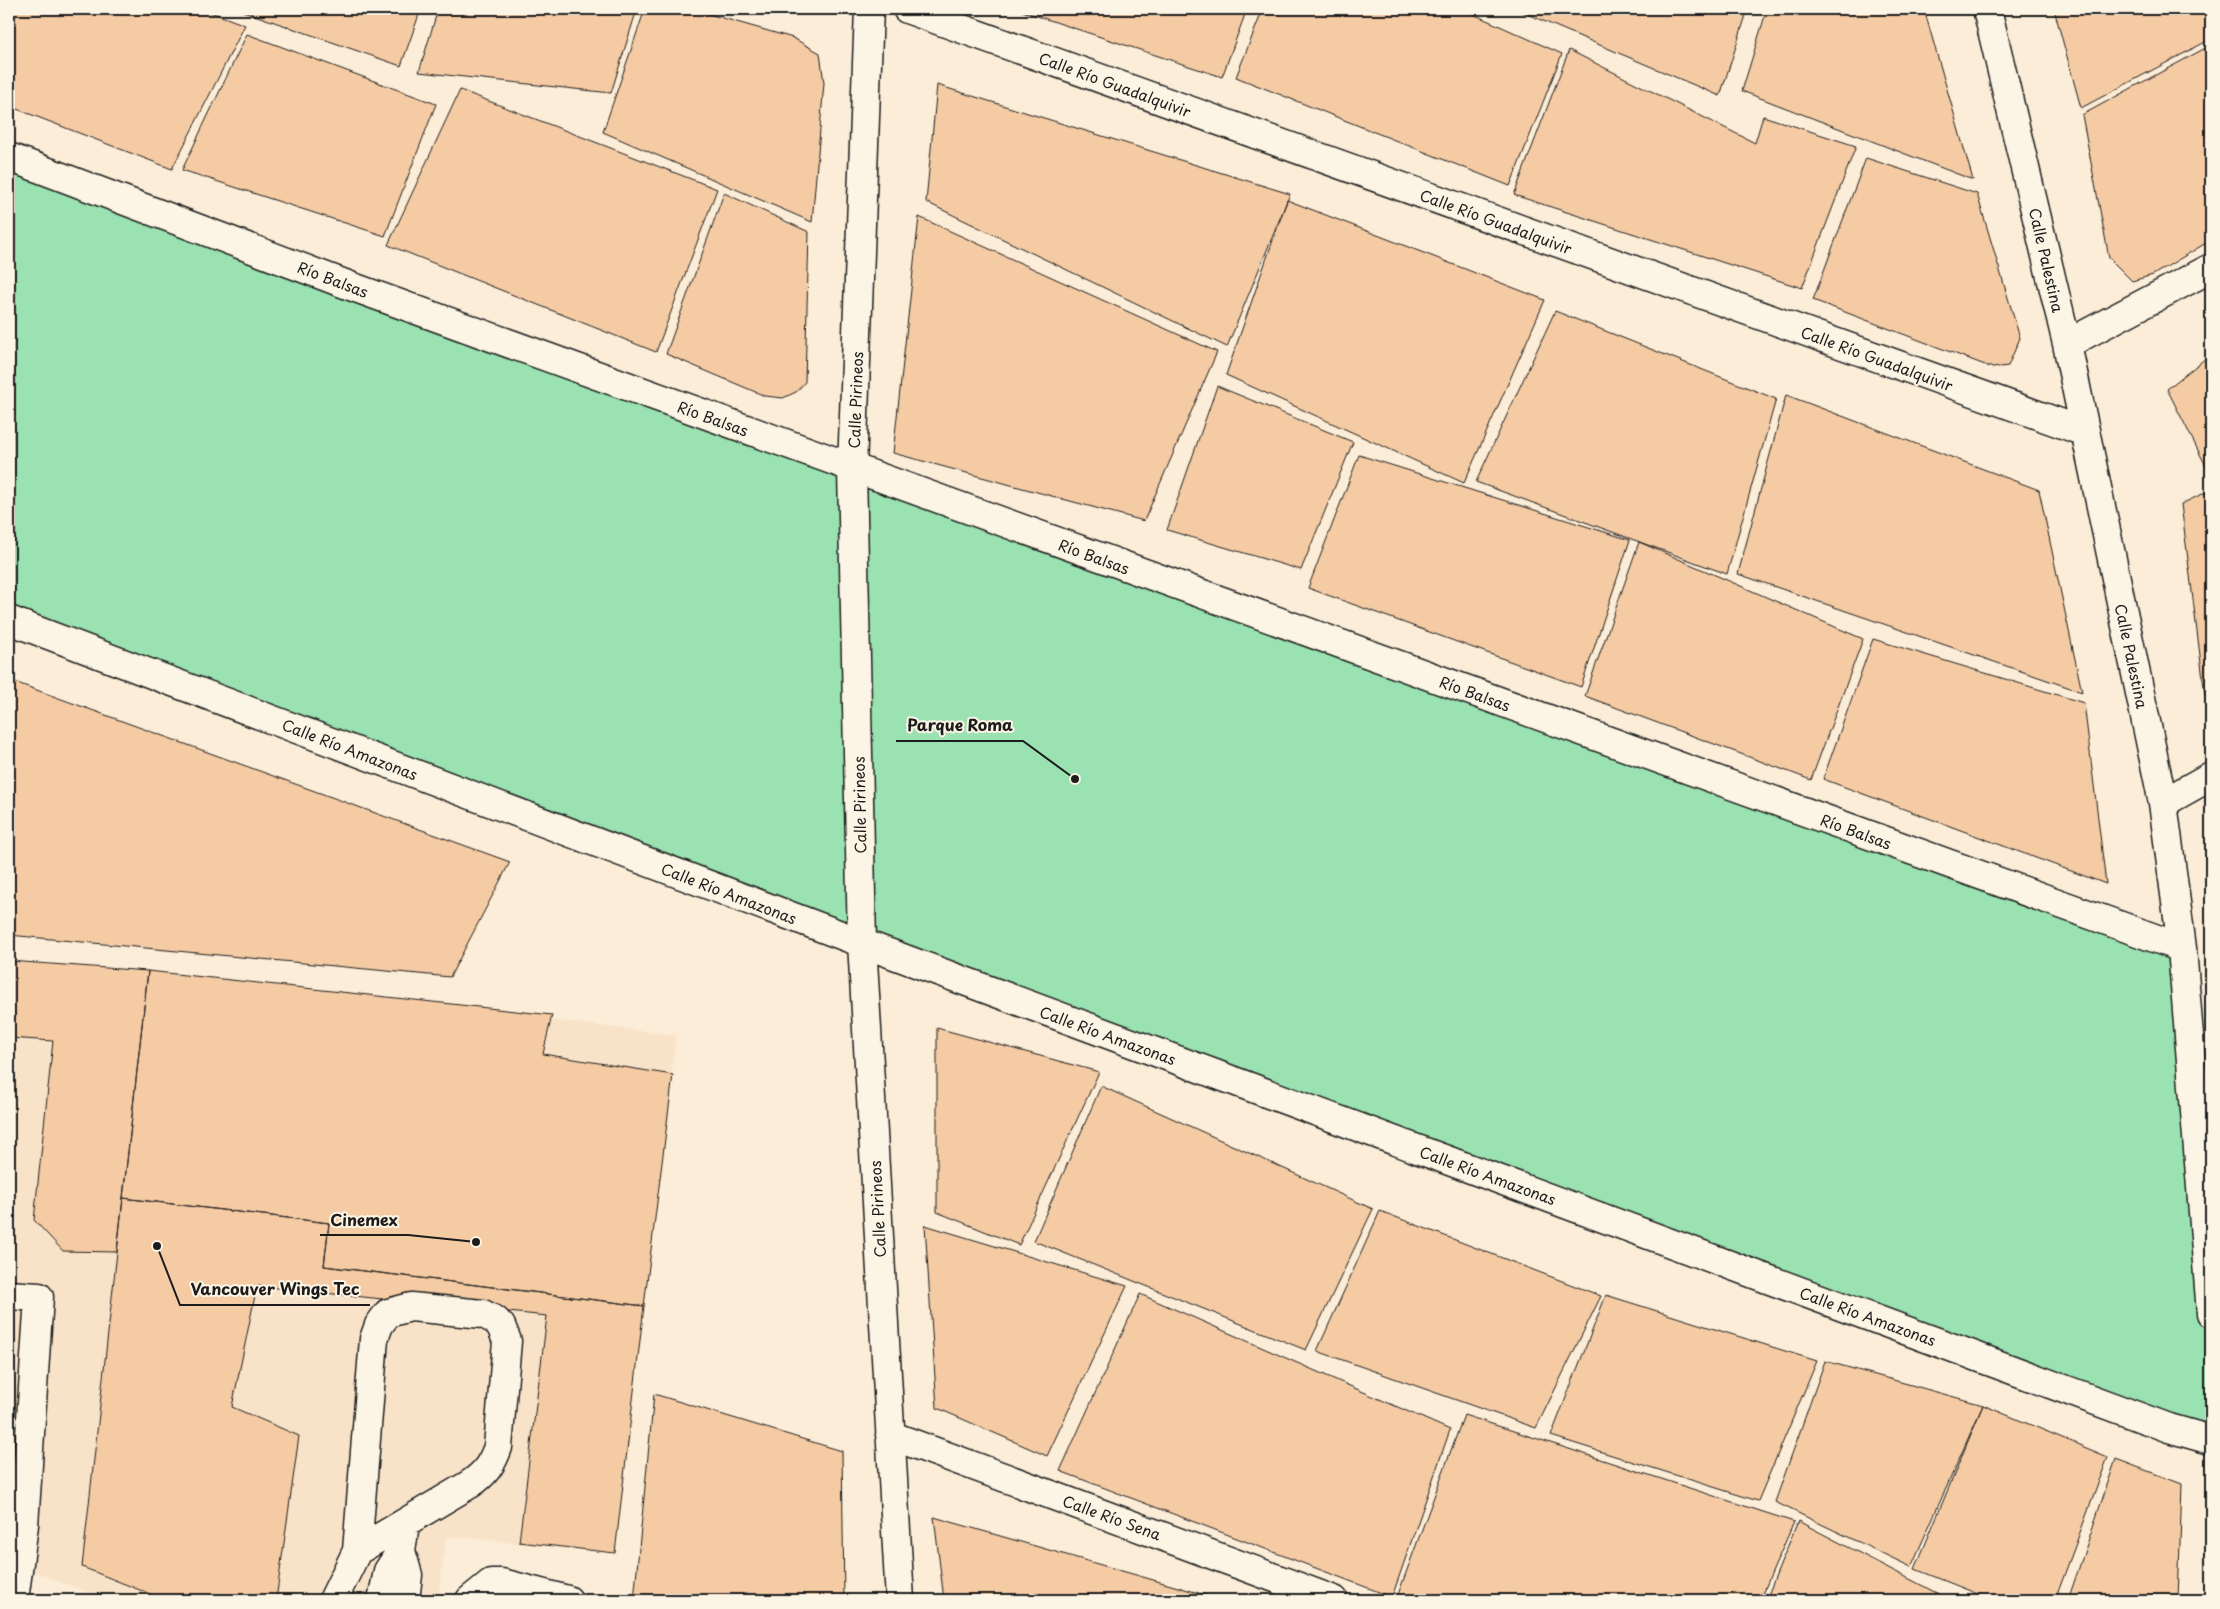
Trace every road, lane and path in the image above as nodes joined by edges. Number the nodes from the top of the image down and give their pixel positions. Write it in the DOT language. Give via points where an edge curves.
graph roads {
  1 [pos="869,9"];
  2 [pos="907,9"];
  3 [pos="1987,9"];
  4 [pos="9,157"];
  5 [pos="2211,268"];
  6 [pos="2067,344"];
  7 [pos="2085,432"];
  8 [pos="852,468"];
  9 [pos="9,620"];
  10 [pos="2211,776"];
  11 [pos="2162,803"];
  12 [pos="862,943"];
  13 [pos="2182,948"];
  14 [pos="9,1295"];
  15 [pos="2211,1313"];
  16 [pos="890,1435"];
  17 [pos="2211,1440"];
  18 [pos="16,1522"];
  19 [pos="405,1524"];
  20 [pos="357,1551"];
  21 [pos="401,1551"];
  22 [pos="331,1595"];
  23 [pos="14,1600"];
  24 [pos="382,1600"];
  25 [pos="405,1600"];
  26 [pos="470,1600"];
  27 [pos="568,1600"];
  28 [pos="900,1600"];
  29 [pos="1334,1600"];
  1 -- 8 [label="street, Calle Pirineos"];
  2 -- 7 [label="street, Calle Río Guadalquivir"];
  3 -- 6 [label="street, Calle Palestina"];
  4 -- 8 [label="street, Río Balsas" via="353,287"];
  5 -- 6 [label="street"];
  6 -- 7 [label="street, Calle Palestina"];
  7 -- 11 [label="street, Calle Palestina"];
  8 -- 12 [label="street, Calle Pirineos"];
  8 -- 13 [label="street, Río Balsas"];
  9 -- 12 [label="street, Calle Río Amazonas"];
  10 -- 11 [label="street"];
  11 -- 13 [label="street, Calle Palestina"];
  12 -- 16 [label="street, Calle Pirineos"];
  12 -- 17 [label="street, Calle Río Amazonas" via="2169,1428"];
  13 -- 15 [label="street, Calle Palestina"];
  14 -- 18 [label="street" via="39,1297"];
  16 -- 28 [label="street, Calle Pirineos"];
  16 -- 29 [label="street, Calle Río Sena"];
  18 -- 23 [label="street"];
  19 -- 20 [label="street"];
  19 -- 20 [label="street" via="483,1475 498,1447 507,1341 501,1326 483,1314 405,1307 388,1314 379,1325 374,1339"];
  19 -- 21 [label="street"];
  20 -- 22 [label="street"];
  21 -- 24 [label="street" via="388,1571"];
  21 -- 25 [label="street" via="408,1575"];
  26 -- 27 [label="street" via="491,1584 502,1583"];
}
